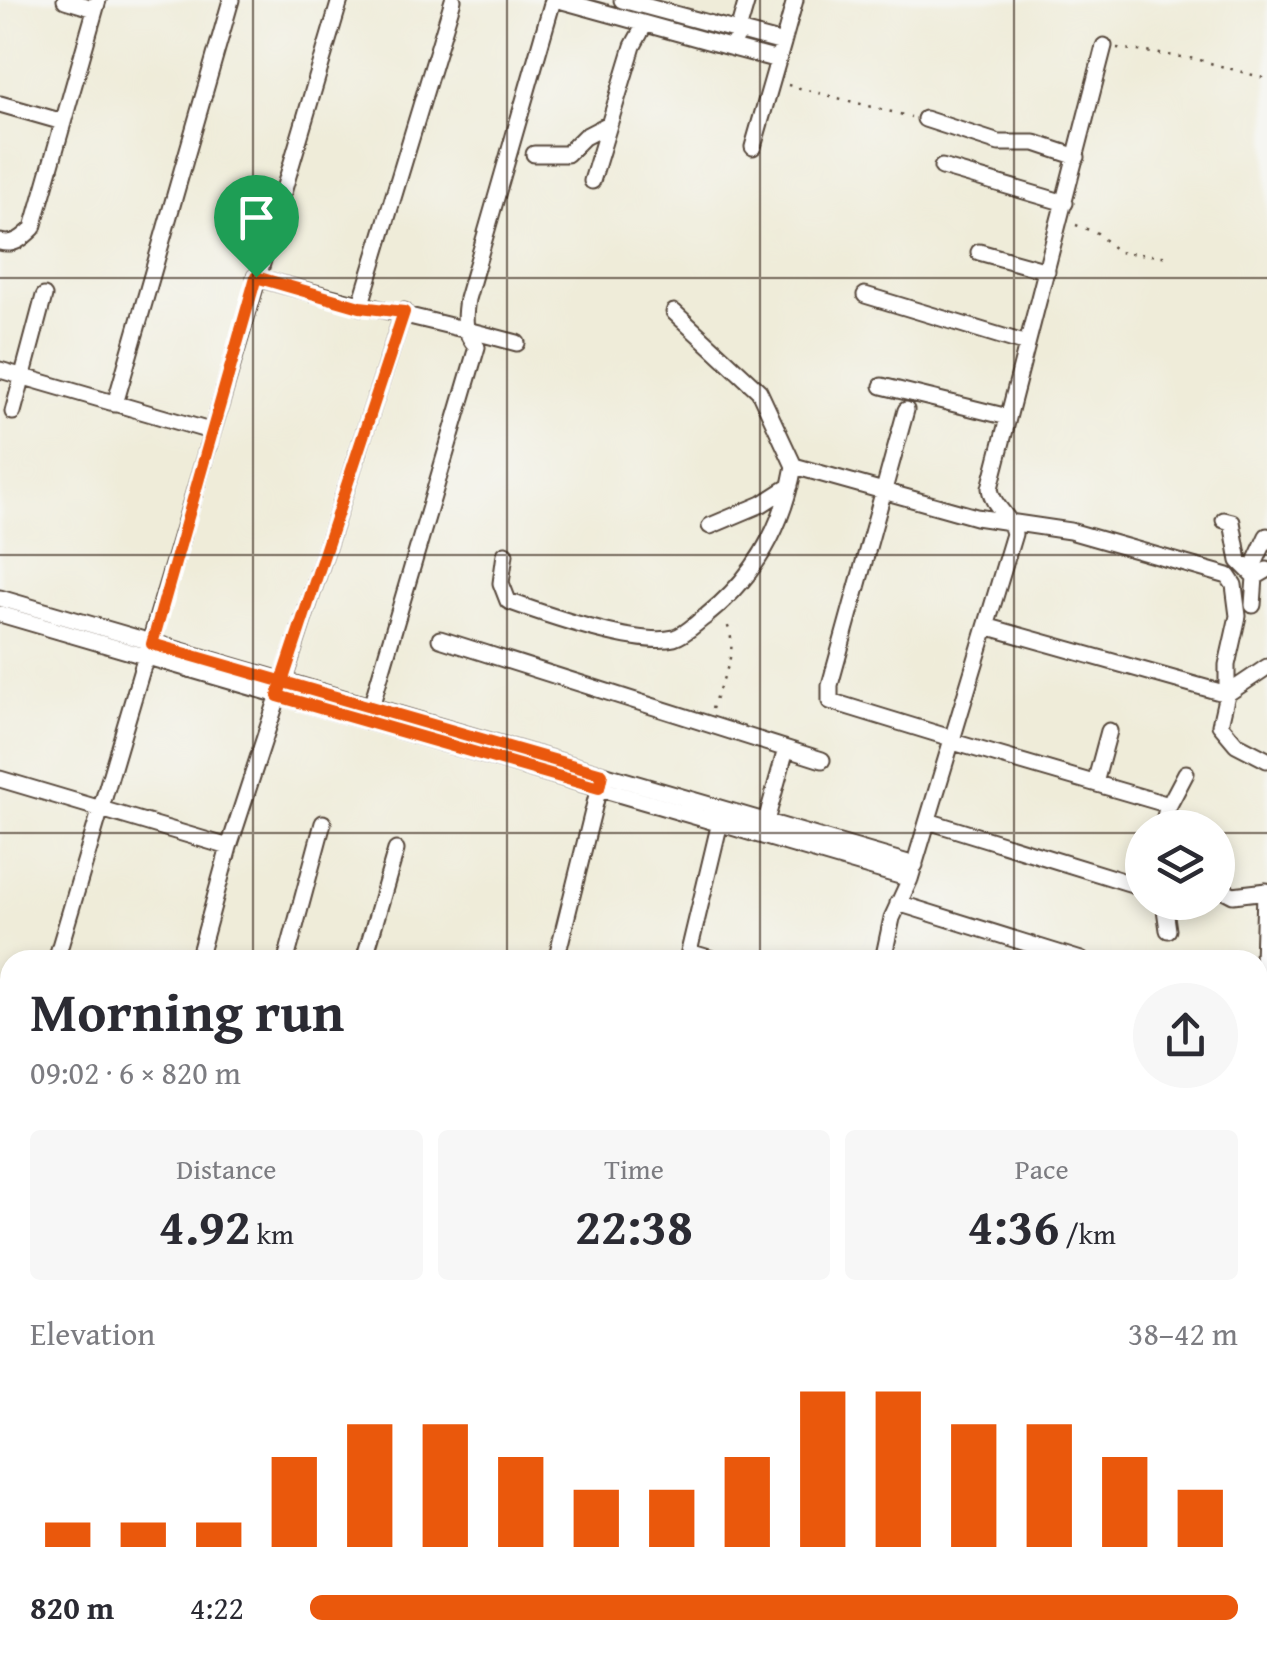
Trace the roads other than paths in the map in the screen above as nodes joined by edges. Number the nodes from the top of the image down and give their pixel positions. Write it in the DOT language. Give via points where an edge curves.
graph roads {
  1 [pos="65,0"];
  2 [pos="231,0"];
  3 [pos="340,0"];
  4 [pos="453,0"];
  5 [pos="556,0"];
  6 [pos="622,0"];
  7 [pos="747,0"];
  8 [pos="795,0"];
  9 [pos="97,4"];
  10 [pos="656,4"];
  11 [pos="645,24"];
  12 [pos="736,40"];
  13 [pos="783,43"];
  14 [pos="1104,46"];
  15 [pos="778,60"];
  16 [pos="0,104"];
  17 [pos="926,119"];
  18 [pos="63,122"];
  19 [pos="609,124"];
  20 [pos="753,146"];
  21 [pos="575,150"];
  22 [pos="534,154"];
  23 [pos="601,155"];
  24 [pos="1077,157"];
  25 [pos="942,168"];
  26 [pos="592,182"];
  27 [pos="1066,204"];
  28 [pos="0,242"];
  29 [pos="980,252"];
  30 [pos="1047,272"];
  31 [pos="256,277"];
  32 [pos="864,295"];
  33 [pos="44,296"];
  34 [pos="360,307"];
  35 [pos="404,312"];
  36 [pos="674,312"];
  37 [pos="466,329"];
  38 [pos="516,343"];
  39 [pos="1027,344"];
  40 [pos="0,370"];
  41 [pos="22,376"];
  42 [pos="882,386"];
  43 [pos="115,404"];
  44 [pos="906,410"];
  45 [pos="12,412"];
  46 [pos="1008,417"];
  47 [pos="210,431"];
  48 [pos="794,466"];
  49 [pos="790,486"];
  50 [pos="884,491"];
  51 [pos="1224,520"];
  52 [pos="1012,524"];
  53 [pos="710,526"];
  54 [pos="1267,536"];
  55 [pos="504,554"];
  56 [pos="1261,574"];
  57 [pos="0,598"];
  58 [pos="1253,605"];
  59 [pos="0,614"];
  60 [pos="989,627"];
  61 [pos="440,639"];
  62 [pos="149,651"];
  63 [pos="1267,667"];
  64 [pos="280,689"];
  65 [pos="1227,694"];
  66 [pos="371,706"];
  67 [pos="1109,732"];
  68 [pos="953,740"];
  69 [pos="786,749"];
  70 [pos="822,760"];
  71 [pos="1267,760"];
  72 [pos="1186,773"];
  73 [pos="0,779"];
  74 [pos="601,781"];
  75 [pos="1095,783"];
  76 [pos="1169,805"];
  77 [pos="100,810"];
  78 [pos="1167,810"];
  79 [pos="722,816"];
  80 [pos="766,821"];
  81 [pos="928,821"];
  82 [pos="323,823"];
  83 [pos="229,847"];
  84 [pos="396,850"];
  85 [pos="912,872"];
  86 [pos="1125,882"];
  87 [pos="1266,891"];
  88 [pos="1235,895"];
  89 [pos="898,903"];
  90 [pos="1167,920"];
  91 [pos="1168,930"];
  92 [pos="59,950"];
  93 [pos="201,950"];
  94 [pos="289,950"];
  95 [pos="367,950"];
  96 [pos="559,950"];
  97 [pos="689,950"];
  98 [pos="886,950"];
  99 [pos="1049,950"];
  100 [pos="1263,950"];
  1 -- 9 [label="street"];
  2 -- 43 [label="street"];
  3 -- 31 [label="street"];
  4 -- 34 [label="street"];
  5 -- 11 [label="street"];
  5 -- 37 [label="street" via="470,286"];
  6 -- 10 [label="street"];
  7 -- 12 [label="street"];
  8 -- 13 [label="street"];
  9 -- 18 [label="street"];
  10 -- 12 [label="street"];
  11 -- 12 [label="street"];
  11 -- 19 [label="street"];
  12 -- 13 [label="street"];
  12 -- 15 [label="street"];
  13 -- 15 [label="street"];
  14 -- 24 [label="street"];
  15 -- 20 [label="street"];
  16 -- 18 [label="street"];
  17 -- 24 [label="street" via="999,143 1035,142"];
  18 -- 28 [label="street" via="34,228 22,239"];
  19 -- 21 [label="street" via="584,136"];
  19 -- 23 [label="street"];
  21 -- 22 [label="street"];
  21 -- 23 [label="street"];
  23 -- 26 [label="street"];
  24 -- 27 [label="street"];
  25 -- 27 [label="street"];
  27 -- 30 [label="street"];
  29 -- 30 [label="street"];
  30 -- 39 [label="street"];
  31 -- 34 [label="street"];
  31 -- 47 [label="street"];
  32 -- 39 [label="street"];
  33 -- 41 [label="street"];
  34 -- 35 [label="street"];
  35 -- 37 [label="street"];
  35 -- 64 [label="street"];
  36 -- 48 [label="street" via="759,392"];
  37 -- 38 [label="street"];
  37 -- 66 [label="street" via="477,347"];
  39 -- 46 [label="street"];
  40 -- 41 [label="street"];
  41 -- 43 [label="street"];
  41 -- 45 [label="street"];
  42 -- 46 [label="street"];
  43 -- 47 [label="street"];
  44 -- 50 [label="street"];
  46 -- 52 [label="street" via="990,488"];
  47 -- 62 [label="street"];
  48 -- 49 [label="street"];
  48 -- 50 [label="street"];
  49 -- 53 [label="street"];
  49 -- 55 [label="street" via="765,551 740,586 676,638 578,624 508,601 501,583"];
  50 -- 52 [label="street"];
  50 -- 68 [label="street" via="830,701"];
  51 -- 56 [label="street" via="1232,522 1239,561"];
  52 -- 58 [label="street" via="1070,531 1220,573"];
  52 -- 60 [label="street"];
  54 -- 56 [label="street" via="1255,562"];
  56 -- 58 [label="street"];
  57 -- 62 [label="street"];
  58 -- 65 [label="street" via="1227,665"];
  59 -- 62 [label="street"];
  60 -- 65 [label="street"];
  60 -- 68 [label="street"];
  61 -- 69 [label="street"];
  62 -- 64 [label="street"];
  62 -- 77 [label="street"];
  63 -- 65 [label="street"];
  64 -- 66 [label="street"];
  64 -- 74 [label="street"];
  64 -- 83 [label="street"];
  65 -- 71 [label="street" via="1223,734"];
  66 -- 74 [label="street"];
  67 -- 75 [label="street"];
  68 -- 75 [label="street"];
  68 -- 81 [label="street"];
  69 -- 70 [label="street"];
  69 -- 80 [label="street"];
  72 -- 76 [label="street"];
  73 -- 77 [label="street"];
  74 -- 79 [label="street"];
  74 -- 96 [label="street"];
  75 -- 76 [label="street"];
  76 -- 78 [label="street"];
  77 -- 83 [label="street"];
  77 -- 92 [label="street"];
  79 -- 80 [label="street"];
  79 -- 85 [label="street"];
  79 -- 97 [label="street"];
  80 -- 85 [label="street"];
  81 -- 85 [label="street"];
  81 -- 86 [label="street"];
  82 -- 94 [label="street"];
  83 -- 93 [label="street"];
  84 -- 95 [label="street"];
  85 -- 89 [label="street"];
  87 -- 88 [label="street"];
  87 -- 100 [label="street"];
  89 -- 98 [label="street"];
  89 -- 99 [label="street"];
  90 -- 91 [label="street"];
}
